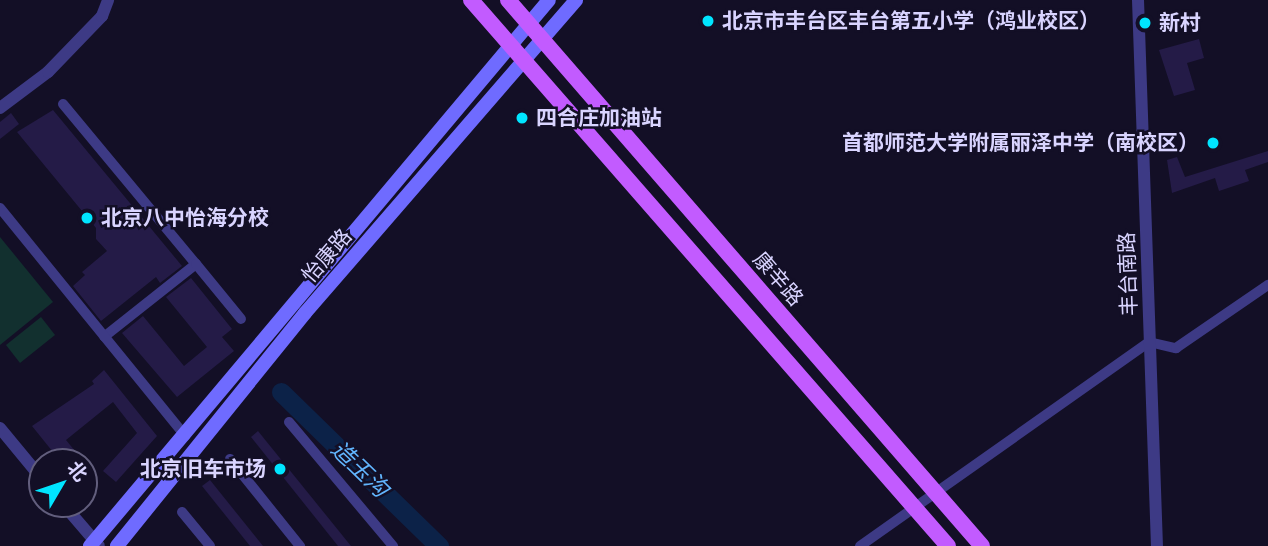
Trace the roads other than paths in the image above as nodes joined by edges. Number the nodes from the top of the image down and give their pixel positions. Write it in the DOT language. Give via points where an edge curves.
graph roads {
  1 [pos="108,0"];
  2 [pos="471,0"];
  3 [pos="508,0"];
  4 [pos="549,0"];
  5 [pos="576,0"];
  6 [pos="1138,0"];
  7 [pos="529,24"];
  8 [pos="543,40"];
  9 [pos="510,45"];
  10 [pos="524,60"];
  11 [pos="63,104"];
  12 [pos="0,108"];
  13 [pos="0,208"];
  14 [pos="195,264"];
  15 [pos="1268,285"];
  16 [pos="241,319"];
  17 [pos="104,337"];
  18 [pos="1149,342"];
  19 [pos="289,422"];
  20 [pos="0,428"];
  21 [pos="185,436"];
  22 [pos="230,458"];
  23 [pos="28,462"];
  24 [pos="935,492"];
  25 [pos="914,507"];
  26 [pos="182,512"];
  27 [pos="74,518"];
  28 [pos="95,545"];
  29 [pos="117,546"];
  30 [pos="210,546"];
  31 [pos="300,546"];
  32 [pos="393,546"];
  33 [pos="860,546"];
  34 [pos="948,546"];
  35 [pos="982,546"];
  36 [pos="1157,546"];
  1 -- 12 [label="street" via="102,16 48,72"];
  2 -- 9 [label="main road"];
  3 -- 7 [label="main road, 康辛路"];
  4 -- 7 [label="main road, 怡康路"];
  5 -- 8 [label="main road, 怡康路"];
  6 -- 18 [label="street, 丰台南路"];
  7 -- 8 [label="main road, 康辛路"];
  7 -- 9 [label="main road, 怡康路"];
  8 -- 10 [label="main road, 怡康路"];
  8 -- 24 [label="main road, 康辛路"];
  9 -- 10 [label="main road"];
  9 -- 21 [label="main road, 怡康路"];
  10 -- 25 [label="main road"];
  10 -- 29 [label="main road, 怡康路" via="306,313"];
  11 -- 14 [label="street"];
  13 -- 17 [label="street"];
  14 -- 16 [label="street"];
  14 -- 17 [label="street"];
  15 -- 18 [label="street" via="1175,348"];
  17 -- 21 [label="street"];
  18 -- 24 [label="street"];
  18 -- 36 [label="street, 丰台南路"];
  19 -- 32 [label="street"];
  20 -- 23 [label="street"];
  21 -- 28 [label="main road, 怡康路"];
  22 -- 31 [label="street"];
  24 -- 25 [label="street"];
  24 -- 35 [label="main road, 康辛路"];
  25 -- 33 [label="street"];
  25 -- 34 [label="main road"];
  26 -- 30 [label="street"];
  27 -- 28 [label="street"];
}
